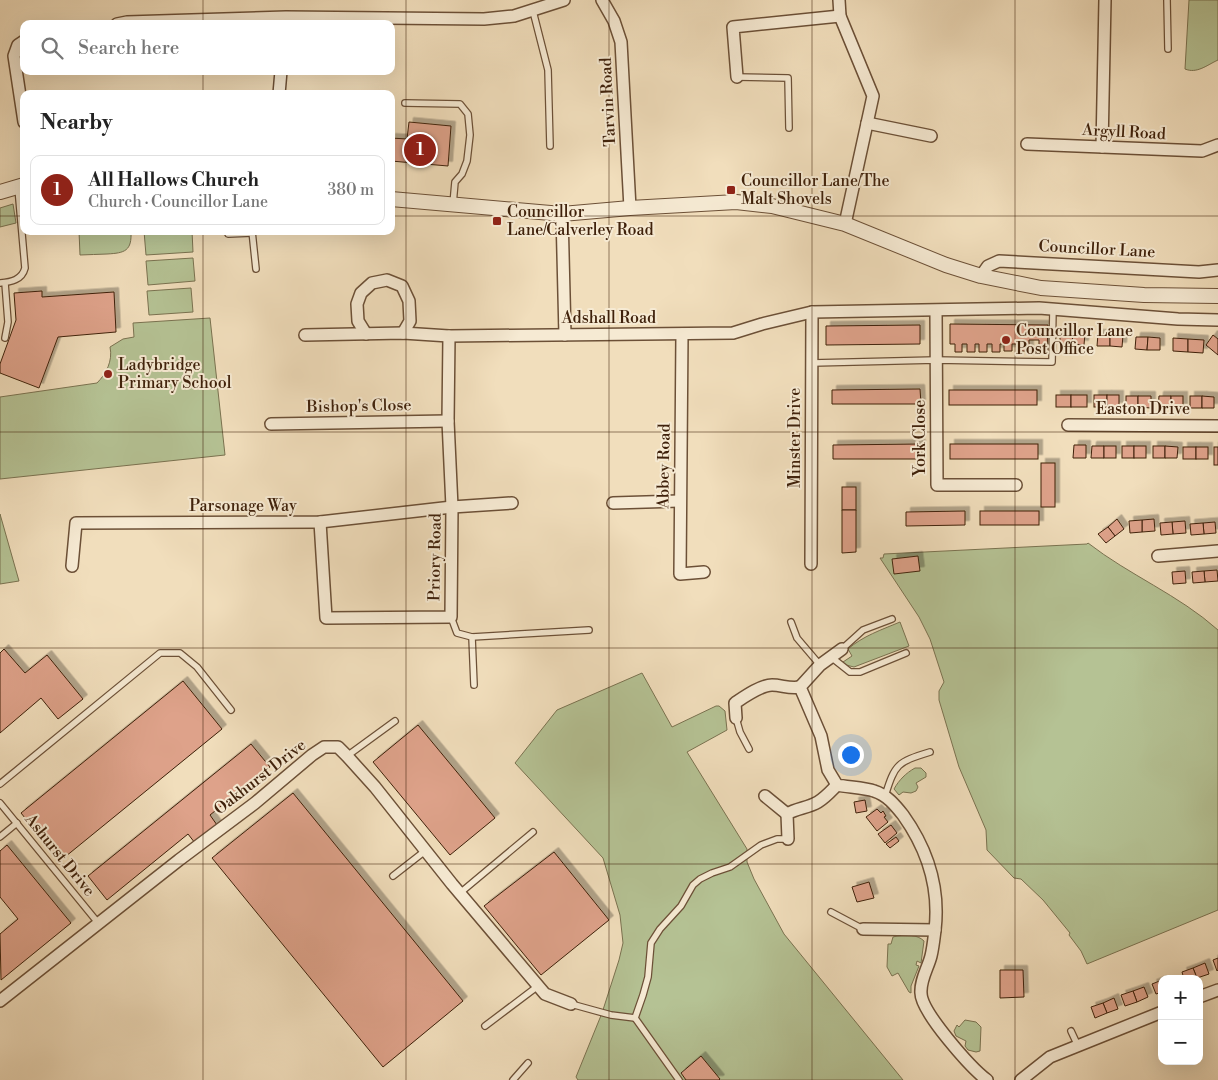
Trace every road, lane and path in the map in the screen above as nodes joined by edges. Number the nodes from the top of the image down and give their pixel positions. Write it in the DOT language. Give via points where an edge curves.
graph roads {
  1 [pos="564,0"];
  2 [pos="602,0"];
  3 [pos="839,0"];
  4 [pos="1104,0"];
  5 [pos="1167,0"];
  6 [pos="533,11"];
  7 [pos="840,16"];
  8 [pos="286,20"];
  9 [pos="20,44"];
  10 [pos="1168,49"];
  11 [pos="280,75"];
  12 [pos="737,77"];
  13 [pos="279,90"];
  14 [pos="20,96"];
  15 [pos="405,103"];
  16 [pos="867,123"];
  17 [pos="789,128"];
  18 [pos="931,136"];
  19 [pos="1027,144"];
  20 [pos="1218,145"];
  21 [pos="550,146"];
  22 [pos="1102,147"];
  23 [pos="20,186"];
  24 [pos="0,192"];
  25 [pos="395,198"];
  26 [pos="453,204"];
  27 [pos="630,208"];
  28 [pos="562,214"];
  29 [pos="845,224"];
  30 [pos="23,235"];
  31 [pos="252,235"];
  32 [pos="256,269"];
  33 [pos="1218,270"];
  34 [pos="981,276"];
  35 [pos="3,283"];
  36 [pos="1041,288"];
  37 [pos="1218,296"];
  38 [pos="1039,308"];
  39 [pos="1053,309"];
  40 [pos="936,310"];
  41 [pos="812,312"];
  42 [pos="1218,320"];
  43 [pos="403,333"];
  44 [pos="366,334"];
  45 [pos="682,334"];
  46 [pos="304,335"];
  47 [pos="565,335"];
  48 [pos="448,336"];
  49 [pos="5,338"];
  50 [pos="936,360"];
  51 [pos="812,363"];
  52 [pos="448,421"];
  53 [pos="271,424"];
  54 [pos="1068,425"];
  55 [pos="1218,426"];
  56 [pos="1016,485"];
  57 [pos="679,501"];
  58 [pos="512,503"];
  59 [pos="613,503"];
  60 [pos="452,506"];
  61 [pos="320,522"];
  62 [pos="1218,551"];
  63 [pos="1158,556"];
  64 [pos="811,564"];
  65 [pos="72,566"];
  66 [pos="704,572"];
  67 [pos="451,617"];
  68 [pos="892,619"];
  69 [pos="791,622"];
  70 [pos="589,630"];
  71 [pos="472,637"];
  72 [pos="842,649"];
  73 [pos="906,653"];
  74 [pos="831,656"];
  75 [pos="820,665"];
  76 [pos="474,685"];
  77 [pos="800,687"];
  78 [pos="231,710"];
  79 [pos="736,718"];
  80 [pos="394,721"];
  81 [pos="750,750"];
  82 [pos="930,752"];
  83 [pos="347,756"];
  84 [pos="0,784"];
  85 [pos="837,785"];
  86 [pos="766,796"];
  87 [pos="885,796"];
  88 [pos="0,803"];
  89 [pos="787,814"];
  90 [pos="17,823"];
  91 [pos="533,832"];
  92 [pos="0,836"];
  93 [pos="788,839"];
  94 [pos="425,850"];
  95 [pos="393,876"];
  96 [pos="460,893"];
  97 [pos="831,912"];
  98 [pos="99,924"];
  99 [pos="863,930"];
  100 [pos="935,930"];
  101 [pos="538,986"];
  102 [pos="1218,990"];
  103 [pos="1203,996"];
  104 [pos="1,999"];
  105 [pos="571,1004"];
  106 [pos="1158,1014"];
  107 [pos="635,1018"];
  108 [pos="485,1026"];
  109 [pos="1071,1031"];
  110 [pos="1078,1046"];
  111 [pos="528,1062"];
  112 [pos="512,1080"];
  113 [pos="679,1080"];
  114 [pos="987,1080"];
  115 [pos="1020,1080"];
  1 -- 6 [label="street"];
  2 -- 27 [label="street, Tarvin Road" via="621,42"];
  3 -- 7 [label="street"];
  4 -- 22 [label="street"];
  5 -- 10 [label="lane"];
  6 -- 8 [label="street" via="484,19"];
  6 -- 21 [label="lane" via="548,70"];
  7 -- 12 [label="street" via="733,27"];
  7 -- 16 [label="street" via="873,96"];
  9 -- 14 [label="street" via="14,56"];
  11 -- 13 [label="street"];
  12 -- 17 [label="lane" via="788,78"];
  15 -- 26 [label="lane" via="460,104 468,114 470,135 466,161 455,182"];
  16 -- 18 [label="street"];
  16 -- 29 [label="street"];
  19 -- 22 [label="street, Argyll Road"];
  20 -- 22 [label="street, Argyll Road" via="1202,151"];
  23 -- 24 [label="street"];
  25 -- 26 [label="street"];
  26 -- 28 [label="street"];
  27 -- 28 [label="street"];
  27 -- 29 [label="street" via="736,202 772,206"];
  28 -- 47 [label="street"];
  29 -- 34 [label="street"];
  30 -- 35 [label="lane" via="25,268 20,278"];
  31 -- 32 [label="lane"];
  33 -- 34 [label="street, Councillor Lane" via="1190,272 999,261 988,266"];
  34 -- 36 [label="street"];
  35 -- 49 [label="lane" via="8,322"];
  36 -- 37 [label="street"];
  36 -- 38 [label="street"];
  38 -- 39 [label="street"];
  38 -- 40 [label="street"];
  39 -- 42 [label="street"];
  39 -- 50 [label="lane" via="1052,362"];
  40 -- 41 [label="street"];
  40 -- 50 [label="street, York Close"];
  41 -- 45 [label="street, Adshall Road" via="733,333"];
  41 -- 51 [label="street, Minster Drive"];
  43 -- 44 [label="street, Adshall Road"];
  43 -- 44 [label="street" via="410,321 410,301 402,286 387,280 372,284 361,293 357,304 358,321"];
  43 -- 48 [label="street, Adshall Road"];
  44 -- 46 [label="street, Adshall Road"];
  45 -- 47 [label="street, Adshall Road"];
  45 -- 57 [label="street, Abbey Road"];
  47 -- 48 [label="street, Adshall Road"];
  48 -- 52 [label="street, Priory Road"];
  50 -- 51 [label="lane"];
  50 -- 56 [label="street, York Close" via="937,485"];
  51 -- 64 [label="street, Minster Drive"];
  52 -- 53 [label="street, Bishop's Close"];
  52 -- 60 [label="street, Priory Road"];
  54 -- 55 [label="street, Easton Drive"];
  57 -- 59 [label="street"];
  57 -- 66 [label="street, Abbey Road" via="680,574"];
  58 -- 60 [label="street, Parsonage Way"];
  60 -- 61 [label="street, Parsonage Way"];
  60 -- 67 [label="street, Priory Road"];
  61 -- 65 [label="street, Parsonage Way" via="76,523"];
  61 -- 67 [label="street, Priory Road" via="326,618"];
  62 -- 63 [label="street"];
  67 -- 71 [label="lane" via="457,633"];
  68 -- 72 [label="lane" via="863,630"];
  69 -- 75 [label="lane" via="797,638"];
  70 -- 71 [label="lane"];
  71 -- 76 [label="lane"];
  72 -- 74 [label="street"];
  73 -- 74 [label="lane" via="860,672 850,672"];
  74 -- 75 [label="street"];
  75 -- 77 [label="street"];
  77 -- 79 [label="street" via="791,689 770,684 747,694 735,702"];
  77 -- 85 [label="street" via="821,736 828,770"];
  78 -- 84 [label="lane" via="192,662 180,653 160,652"];
  79 -- 81 [label="lane"];
  80 -- 83 [label="lane"];
  82 -- 87 [label="lane" via="897,766"];
  83 -- 94 [label="street, Oakhurst Drive"];
  83 -- 98 [label="street, Oakhurst Drive" via="338,748 324,747 312,755"];
  85 -- 87 [label="street" via="874,790"];
  85 -- 89 [label="street" via="817,802"];
  86 -- 89 [label="street"];
  87 -- 100 [label="street" via="911,827 926,855 936,900"];
  88 -- 90 [label="lane, Ashurst Drive"];
  89 -- 93 [label="street"];
  90 -- 92 [label="lane"];
  90 -- 98 [label="lane, Ashurst Drive"];
  91 -- 96 [label="lane"];
  93 -- 107 [label="lane" via="761,845 730,867 693,885 681,906 651,943 648,976"];
  94 -- 95 [label="lane"];
  94 -- 96 [label="street, Oakhurst Drive"];
  96 -- 101 [label="street, Oakhurst Drive"];
  97 -- 99 [label="lane"];
  98 -- 104 [label="street, Oakhurst Drive"];
  99 -- 100 [label="street"];
  100 -- 114 [label="street" via="920,994 943,1032"];
  101 -- 105 [label="street, Oakhurst Drive" via="556,1000"];
  101 -- 108 [label="lane"];
  102 -- 103 [label="street"];
  105 -- 107 [label="lane"];
  106 -- 110 [label="street"];
  107 -- 113 [label="lane"];
  109 -- 110 [label="lane"];
  110 -- 115 [label="street" via="1050,1057"];
  111 -- 112 [label="lane"];
}
